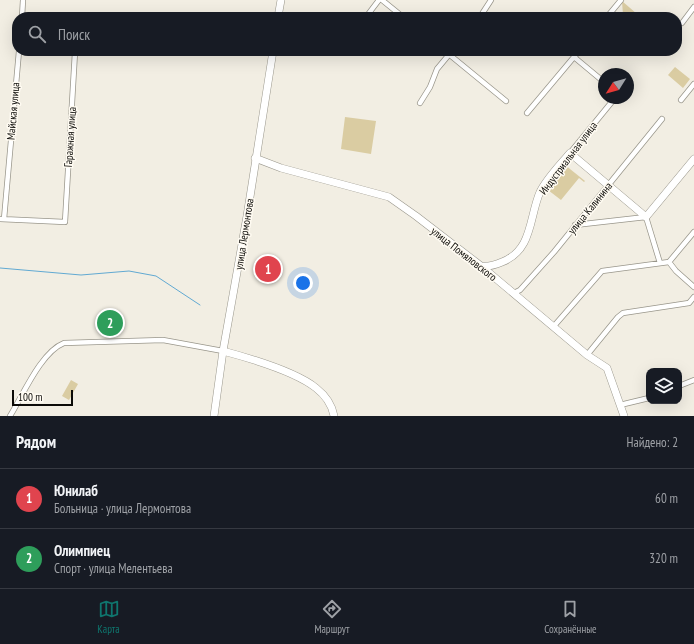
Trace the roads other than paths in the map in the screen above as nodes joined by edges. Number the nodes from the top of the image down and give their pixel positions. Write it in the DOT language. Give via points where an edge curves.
graph roads {
  1 [pos="23,0"];
  2 [pos="281,0"];
  3 [pos="379,0"];
  4 [pos="382,0"];
  5 [pos="491,0"];
  6 [pos="621,0"];
  7 [pos="694,7"];
  8 [pos="22,12"];
  9 [pos="279,12"];
  10 [pos="370,12"];
  11 [pos="397,12"];
  12 [pos="483,12"];
  13 [pos="610,12"];
  14 [pos="682,23"];
  15 [pos="18,56"];
  16 [pos="75,56"];
  17 [pos="272,56"];
  18 [pos="445,56"];
  19 [pos="453,56"];
  20 [pos="574,57"];
  21 [pos="598,77"];
  22 [pos="694,84"];
  23 [pos="681,100"];
  24 [pos="506,101"];
  25 [pos="420,103"];
  26 [pos="610,104"];
  27 [pos="527,113"];
  28 [pos="662,119"];
  29 [pos="570,153"];
  30 [pos="255,158"];
  31 [pos="694,159"];
  32 [pos="608,186"];
  33 [pos="646,217"];
  34 [pos="2,219"];
  35 [pos="575,225"];
  36 [pos="694,232"];
  37 [pos="669,262"];
  38 [pos="660,263"];
  39 [pos="481,266"];
  40 [pos="694,287"];
  41 [pos="514,293"];
  42 [pos="694,297"];
  43 [pos="554,326"];
  44 [pos="223,351"];
  45 [pos="587,355"];
  46 [pos="694,380"];
  47 [pos="682,385"];
  48 [pos="646,399"];
  49 [pos="620,405"];
  50 [pos="10,416"];
  51 [pos="214,416"];
  52 [pos="334,416"];
  53 [pos="624,416"];
  1 -- 8 [label="street"];
  2 -- 9 [label="street"];
  3 -- 10 [label="street"];
  4 -- 11 [label="street"];
  5 -- 12 [label="street"];
  6 -- 13 [label="street"];
  7 -- 14 [label="street"];
  15 -- 34 [label="street, Майская улица"];
  16 -- 34 [label="street, Гаражная улица" via="64,222"];
  17 -- 30 [label="street, улица Лермонтова"];
  18 -- 25 [label="street"];
  19 -- 24 [label="street"];
  20 -- 21 [label="street"];
  20 -- 27 [label="street"];
  22 -- 23 [label="street"];
  26 -- 29 [label="street, Индустриальная улица"];
  28 -- 32 [label="street, улица Калинина"];
  29 -- 32 [label="street"];
  29 -- 39 [label="street, Индустриальная улица" via="542,190 534,217 520,248 507,260"];
  30 -- 39 [label="street, улица Помяловского" via="281,168 389,197"];
  30 -- 44 [label="street, улица Лермонтова"];
  31 -- 33 [label="street"];
  32 -- 33 [label="street"];
  32 -- 35 [label="street, улица Калинина"];
  33 -- 35 [label="street"];
  33 -- 38 [label="street"];
  35 -- 41 [label="street, улица Калинина" via="527,282"];
  36 -- 37 [label="street"];
  37 -- 38 [label="street"];
  37 -- 40 [label="street"];
  38 -- 43 [label="street" via="602,270"];
  39 -- 41 [label="street, улица Помяловского"];
  41 -- 43 [label="street, улица Помяловского"];
  42 -- 45 [label="street" via="689,303 624,313"];
  43 -- 45 [label="street, улица Помяловского"];
  44 -- 50 [label="street" via="163,340 64,343 48,355"];
  44 -- 51 [label="street, улица Лермонтова"];
  44 -- 52 [label="street" via="306,381 317,388 328,402"];
  45 -- 49 [label="street, улица Помяловского" via="608,370"];
  46 -- 47 [label="street"];
  48 -- 49 [label="street"];
  49 -- 53 [label="street, улица Помяловского"];
}
